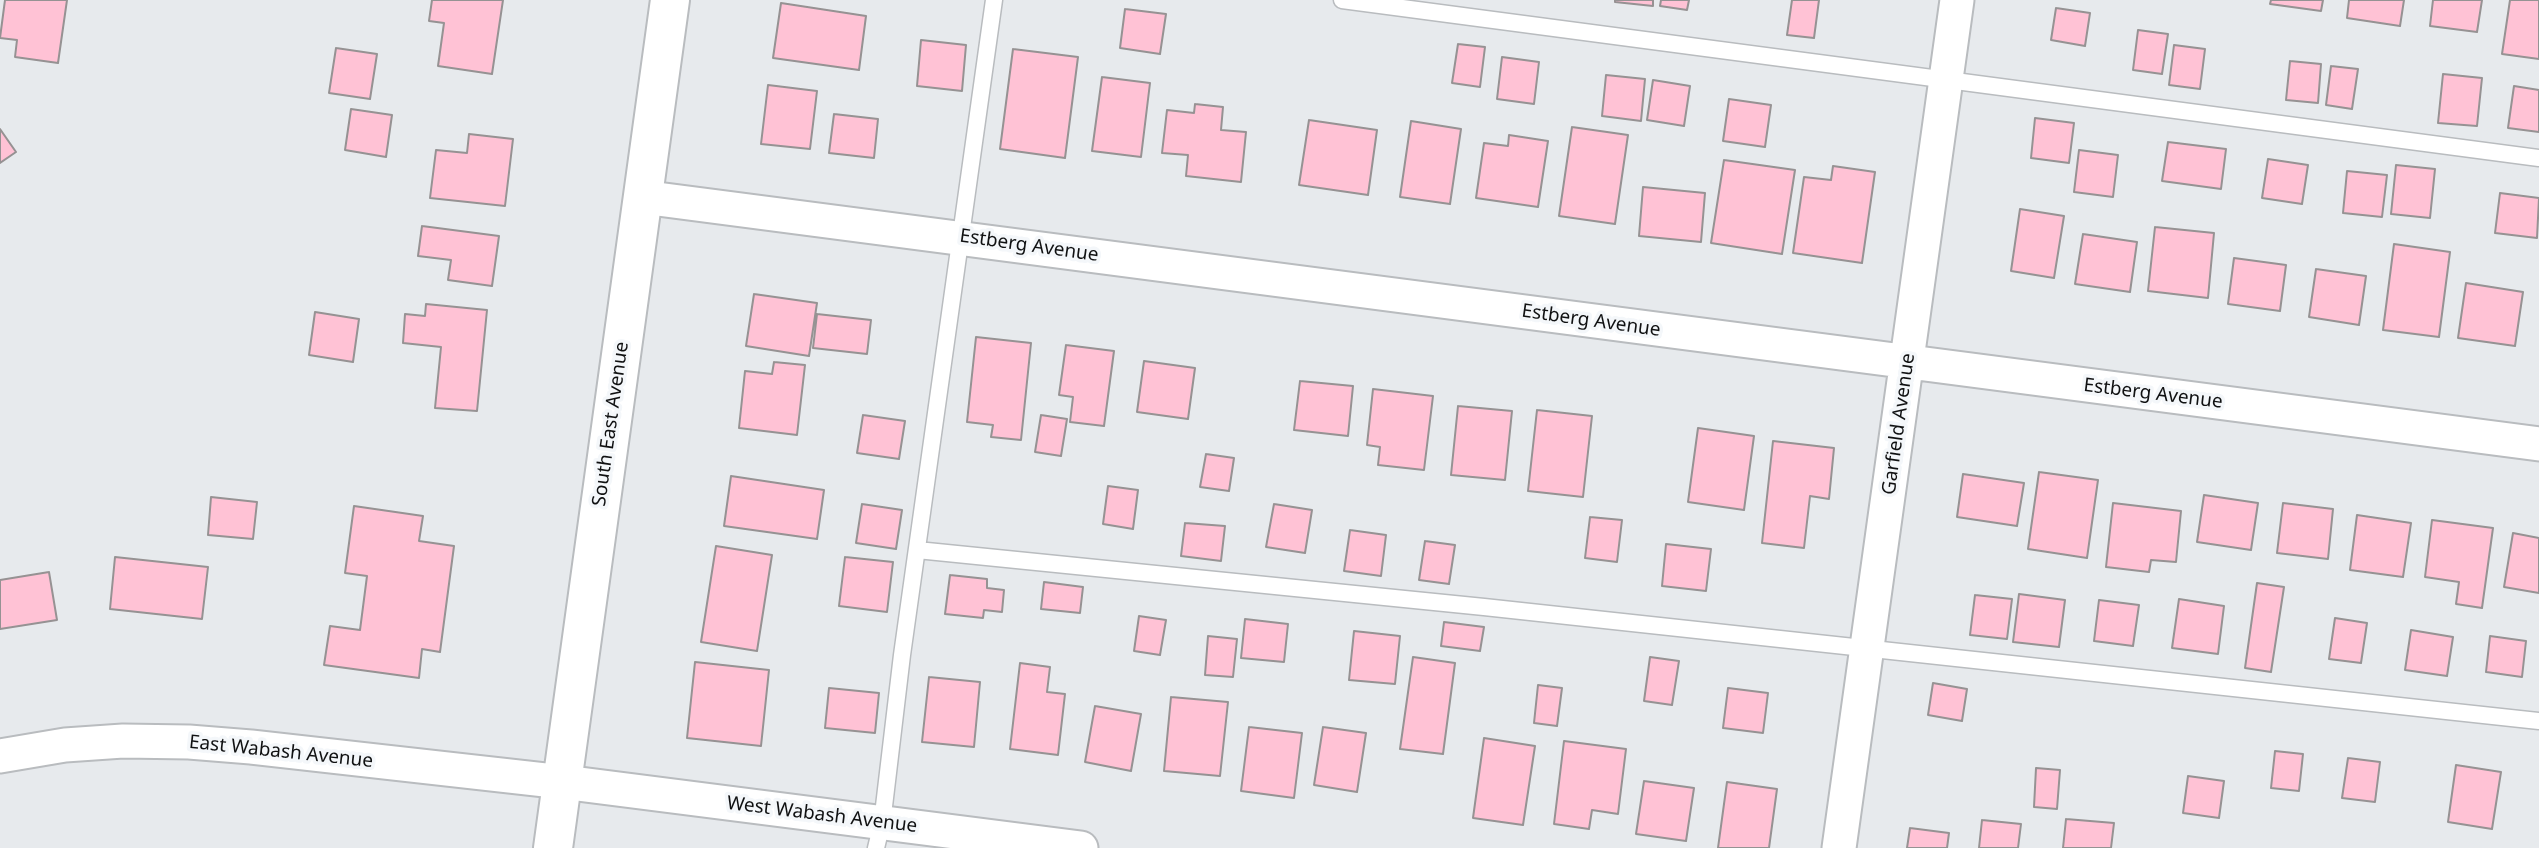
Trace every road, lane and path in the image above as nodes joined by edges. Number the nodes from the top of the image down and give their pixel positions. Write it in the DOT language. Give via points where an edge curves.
graph roads {
  1 [pos="670,0"];
  2 [pos="994,0"];
  3 [pos="1342,0"];
  4 [pos="1957,0"];
  5 [pos="1946,81"];
  6 [pos="2539,158"];
  7 [pos="642,197"];
  8 [pos="961,237"];
  9 [pos="1908,362"];
  10 [pos="2539,444"];
  11 [pos="917,550"];
  12 [pos="1867,650"];
  13 [pos="2539,722"];
  14 [pos="0,756"];
  15 [pos="563,782"];
  16 [pos="879,836"];
  17 [pos="553,848"];
  18 [pos="1081,848"];
  19 [pos="1839,848"];
  1 -- 7 [label="main road, South East Avenue"];
  2 -- 8 [label="lane"];
  3 -- 5 [label="lane"];
  4 -- 5 [label="street, Garfield Avenue"];
  5 -- 6 [label="lane"];
  5 -- 9 [label="street, Garfield Avenue"];
  7 -- 8 [label="street, Estberg Avenue"];
  7 -- 15 [label="main road, South East Avenue"];
  8 -- 9 [label="street, Estberg Avenue"];
  8 -- 11 [label="lane"];
  9 -- 10 [label="street, Estberg Avenue"];
  9 -- 12 [label="street, Garfield Avenue"];
  11 -- 12 [label="lane"];
  11 -- 16 [label="lane"];
  12 -- 13 [label="lane"];
  12 -- 19 [label="street, Garfield Avenue"];
  14 -- 15 [label="street, East Wabash Avenue" via="100,743 189,742"];
  15 -- 16 [label="street, West Wabash Avenue"];
  15 -- 17 [label="main road, South East Avenue"];
  16 -- 18 [label="street, West Wabash Avenue"];
}
